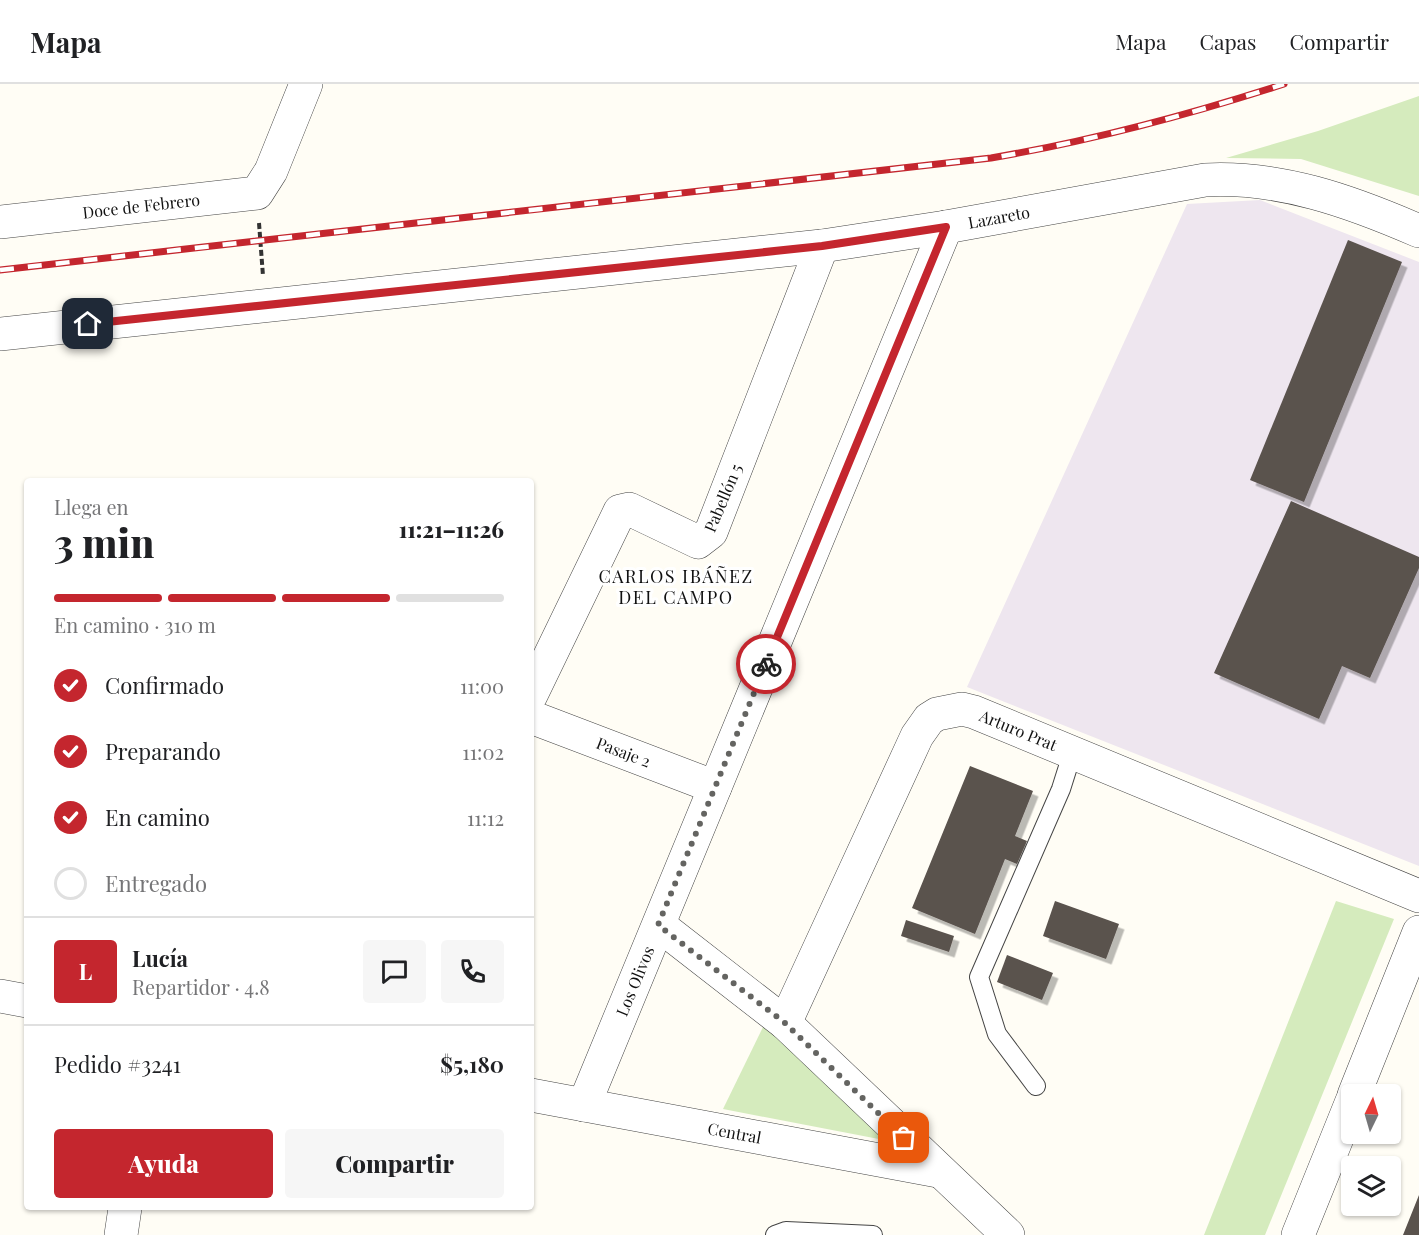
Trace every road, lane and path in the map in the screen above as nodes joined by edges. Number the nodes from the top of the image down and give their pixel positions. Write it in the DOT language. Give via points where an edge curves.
graph roads {
  1 [pos="306,84"];
  2 [pos="264,182"];
  3 [pos="0,222"];
  4 [pos="946,227"];
  5 [pos="1419,231"];
  6 [pos="822,246"];
  7 [pos="265,305"];
  8 [pos="0,334"];
  9 [pos="534,689"];
  10 [pos="534,718"];
  11 [pos="1073,751"];
  12 [pos="715,787"];
  13 [pos="1419,896"];
  14 [pos="658,925"];
  15 [pos="1419,932"];
  16 [pos="0,996"];
  17 [pos="24,1000"];
  18 [pos="785,1023"];
  19 [pos="1358,1084"];
  20 [pos="1036,1086"];
  21 [pos="534,1096"];
  22 [pos="584,1105"];
  23 [pos="1341,1128"];
  24 [pos="938,1171"];
  25 [pos="125,1210"];
  26 [pos="121,1235"];
  27 [pos="775,1235"];
  28 [pos="873,1235"];
  29 [pos="1008,1235"];
  30 [pos="1298,1235"];
  1 -- 2 [label="street"];
  2 -- 3 [label="street, Doce de Febrero"];
  2 -- 7 [label="path"];
  4 -- 5 [label="street, Lazareto" via="1205,180 1231,179 1311,191"];
  4 -- 6 [label="street, Lazareto"];
  4 -- 12 [label="street, Los Olivos"];
  6 -- 7 [label="street, Lazareto"];
  6 -- 9 [label="street, Pabellón 5" via="711,532 698,542 629,509 620,512"];
  7 -- 8 [label="street, Lazareto"];
  10 -- 12 [label="street, Pasaje 2"];
  11 -- 13 [label="street, Arturo Prat"];
  11 -- 18 [label="street, Arturo Prat" via="962,709 929,719 917,736"];
  11 -- 20 [label="lane" via="1061,789 979,977 997,1034"];
  12 -- 14 [label="street, Los Olivos"];
  14 -- 18 [label="street"];
  14 -- 22 [label="street, Los Olivos"];
  15 -- 19 [label="street"];
  16 -- 17 [label="street"];
  18 -- 24 [label="street"];
  21 -- 22 [label="street, Central"];
  22 -- 24 [label="street, Central"];
  23 -- 30 [label="street"];
  24 -- 29 [label="street"];
  25 -- 26 [label="street"];
  27 -- 28 [label="lane" via="786,1231"];
}
